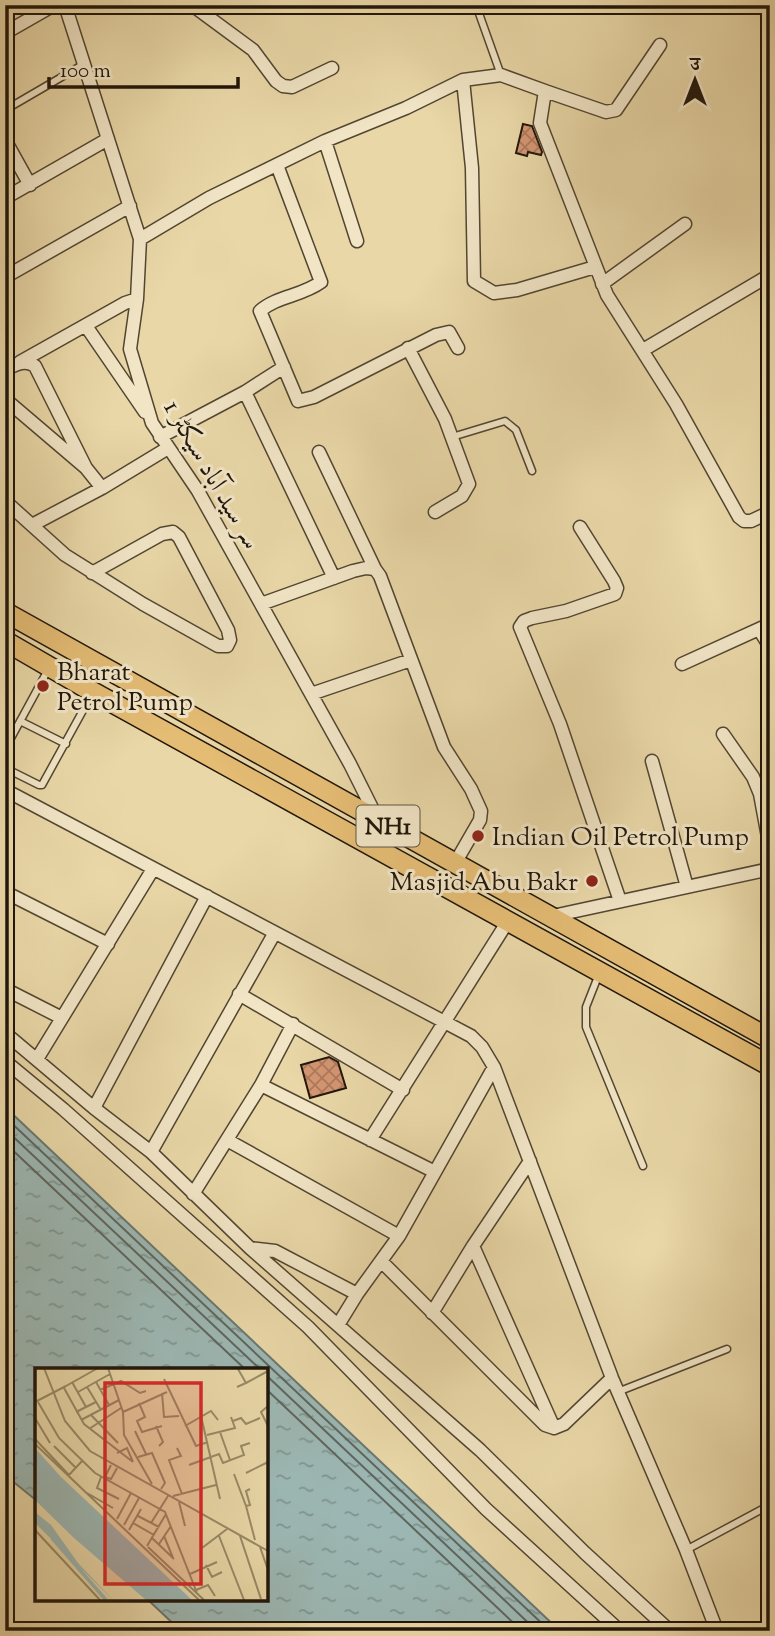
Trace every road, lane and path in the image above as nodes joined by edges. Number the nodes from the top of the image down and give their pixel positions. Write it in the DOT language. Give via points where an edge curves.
graph roads {
  1 [pos="54,5"];
  2 [pos="65,5"];
  3 [pos="192,5"];
  4 [pos="476,5"];
  5 [pos="5,33"];
  6 [pos="660,45"];
  7 [pos="83,64"];
  8 [pos="332,68"];
  9 [pos="501,75"];
  10 [pos="463,80"];
  11 [pos="545,91"];
  12 [pos="5,110"];
  13 [pos="108,139"];
  14 [pos="5,140"];
  15 [pos="325,141"];
  16 [pos="277,165"];
  17 [pos="30,185"];
  18 [pos="5,198"];
  19 [pos="130,206"];
  20 [pos="685,224"];
  21 [pos="140,239"];
  22 [pos="357,242"];
  23 [pos="595,267"];
  24 [pos="770,275"];
  25 [pos="5,277"];
  26 [pos="602,284"];
  27 [pos="137,299"];
  28 [pos="86,326"];
  29 [pos="408,348"];
  30 [pos="458,348"];
  31 [pos="643,350"];
  32 [pos="20,363"];
  33 [pos="284,367"];
  34 [pos="5,370"];
  35 [pos="244,392"];
  36 [pos="5,399"];
  37 [pos="152,422"];
  38 [pos="452,437"];
  39 [pos="164,443"];
  40 [pos="319,452"];
  41 [pos="86,468"];
  42 [pos="532,471"];
  43 [pos="102,488"];
  44 [pos="5,501"];
  45 [pos="435,512"];
  46 [pos="770,512"];
  47 [pos="32,525"];
  48 [pos="580,527"];
  49 [pos="375,569"];
  50 [pos="92,573"];
  51 [pos="334,578"];
  52 [pos="261,604"];
  53 [pos="5,612"];
  54 [pos="764,627"];
  55 [pos="770,647"];
  56 [pos="8,649"];
  57 [pos="411,660"];
  58 [pos="681,664"];
  59 [pos="49,667"];
  60 [pos="93,692"];
  61 [pos="311,694"];
  62 [pos="20,721"];
  63 [pos="723,734"];
  64 [pos="66,744"];
  65 [pos="5,749"];
  66 [pos="652,761"];
  67 [pos="5,768"];
  68 [pos="5,790"];
  69 [pos="378,820"];
  70 [pos="770,848"];
  71 [pos="454,865"];
  72 [pos="153,869"];
  73 [pos="770,869"];
  74 [pos="687,887"];
  75 [pos="5,892"];
  76 [pos="207,896"];
  77 [pos="620,901"];
  78 [pos="548,917"];
  79 [pos="508,921"];
  80 [pos="274,934"];
  81 [pos="108,944"];
  82 [pos="600,972"];
  83 [pos="5,989"];
  84 [pos="239,994"];
  85 [pos="62,1018"];
  86 [pos="446,1023"];
  87 [pos="293,1024"];
  88 [pos="5,1033"];
  89 [pos="770,1039"];
  90 [pos="37,1059"];
  91 [pos="5,1061"];
  92 [pos="770,1066"];
  93 [pos="494,1067"];
  94 [pos="261,1085"];
  95 [pos="403,1090"];
  96 [pos="94,1108"];
  97 [pos="227,1140"];
  98 [pos="370,1140"];
  99 [pos="151,1152"];
  100 [pos="530,1161"];
  101 [pos="643,1166"];
  102 [pos="435,1172"];
  103 [pos="193,1194"];
  104 [pos="399,1236"];
  105 [pos="473,1246"];
  106 [pos="250,1248"];
  107 [pos="381,1261"];
  108 [pos="357,1294"];
  109 [pos="432,1313"];
  110 [pos="338,1325"];
  111 [pos="726,1349"];
  112 [pos="612,1378"];
  113 [pos="620,1391"];
  114 [pos="554,1429"];
  115 [pos="770,1504"];
  116 [pos="686,1550"];
  117 [pos="620,1631"];
  118 [pos="670,1631"];
  119 [pos="717,1631"];
  1 -- 5 [label="street"];
  2 -- 7 [label="street, سر سید آباد سیکٹر 1"];
  3 -- 8 [label="street" via="253,50 283,86 292,87"];
  4 -- 9 [label="lane"];
  6 -- 11 [label="street" via="616,110 606,112"];
  7 -- 12 [label="lane"];
  7 -- 13 [label="street, سر سید آباد سیکٹر 1"];
  9 -- 10 [label="street"];
  9 -- 11 [label="street"];
  10 -- 15 [label="street"];
  10 -- 23 [label="street" via="472,169 474,281 494,293"];
  11 -- 23 [label="street" via="540,123"];
  13 -- 17 [label="street"];
  13 -- 19 [label="street, سر سید آباد سیکٹر 1"];
  14 -- 17 [label="street"];
  15 -- 16 [label="street"];
  15 -- 22 [label="street"];
  16 -- 21 [label="street"];
  16 -- 33 [label="street" via="321,282 260,311"];
  17 -- 18 [label="street"];
  19 -- 21 [label="street, سر سید آباد سیکٹر 1"];
  19 -- 25 [label="street"];
  20 -- 26 [label="street"];
  21 -- 27 [label="street, سر سید آباد سیکٹر 1"];
  23 -- 26 [label="street"];
  24 -- 31 [label="street"];
  26 -- 31 [label="street"];
  27 -- 28 [label="street"];
  27 -- 37 [label="street, سر سید آباد سیکٹر 1" via="130,349"];
  28 -- 32 [label="street"];
  28 -- 37 [label="street"];
  29 -- 30 [label="street" via="449,332"];
  29 -- 33 [label="street" via="298,401"];
  29 -- 38 [label="street"];
  31 -- 46 [label="street" via="739,517 751,521"];
  32 -- 34 [label="street"];
  32 -- 41 [label="street" via="34,366"];
  33 -- 35 [label="street"];
  35 -- 39 [label="street"];
  35 -- 51 [label="street"];
  36 -- 41 [label="street"];
  37 -- 39 [label="street, سر سید آباد سیکٹر 1"];
  38 -- 42 [label="lane" via="505,421 516,430"];
  38 -- 45 [label="street" via="469,484 462,496"];
  39 -- 43 [label="street"];
  39 -- 52 [label="street, سر سید آباد سیکٹر 1" via="198,491"];
  40 -- 49 [label="street"];
  41 -- 43 [label="street"];
  43 -- 47 [label="street"];
  44 -- 47 [label="street"];
  47 -- 50 [label="street"];
  48 -- 77 [label="street" via="614,581 615,594 532,618 520,627 565,736"];
  49 -- 51 [label="street"];
  49 -- 57 [label="street"];
  50 -- 50 [label="street" via="173,532 228,630 227,646 218,646"];
  51 -- 52 [label="street"];
  52 -- 61 [label="street, سر سید آباد سیکٹر 1"];
  53 -- 69 [label="highway, NH1"];
  54 -- 55 [label="street"];
  54 -- 58 [label="street"];
  56 -- 59 [label="highway, NH1"];
  57 -- 61 [label="street"];
  57 -- 71 [label="street" via="444,747 481,811"];
  59 -- 60 [label="highway, NH1"];
  59 -- 62 [label="lane"];
  60 -- 64 [label="lane"];
  60 -- 79 [label="highway, NH1"];
  61 -- 69 [label="street, سر سید آباد سیکٹر 1"];
  62 -- 64 [label="lane"];
  62 -- 65 [label="lane"];
  63 -- 70 [label="street" via="753,777"];
  64 -- 67 [label="lane" via="42,785"];
  66 -- 74 [label="street"];
  68 -- 72 [label="street"];
  69 -- 71 [label="highway, NH1"];
  71 -- 78 [label="highway, NH1"];
  72 -- 76 [label="street"];
  72 -- 81 [label="street"];
  73 -- 74 [label="street"];
  74 -- 77 [label="street"];
  75 -- 81 [label="street"];
  76 -- 80 [label="street"];
  76 -- 96 [label="street"];
  77 -- 78 [label="street"];
  78 -- 89 [label="highway, NH1"];
  79 -- 82 [label="highway, NH1"];
  79 -- 86 [label="street"];
  80 -- 84 [label="street"];
  80 -- 86 [label="street"];
  81 -- 85 [label="street"];
  82 -- 92 [label="highway, NH1"];
  82 -- 101 [label="lane" via="586,1007 586,1027"];
  83 -- 85 [label="street"];
  84 -- 87 [label="street"];
  84 -- 99 [label="street"];
  85 -- 90 [label="street"];
  86 -- 93 [label="street" via="482,1046"];
  86 -- 95 [label="street"];
  87 -- 94 [label="street"];
  87 -- 95 [label="street"];
  88 -- 90 [label="street"];
  90 -- 96 [label="street"];
  91 -- 117 [label="street" via="308,1327 486,1509"];
  93 -- 100 [label="street"];
  93 -- 102 [label="street"];
  94 -- 97 [label="street"];
  94 -- 98 [label="street"];
  95 -- 98 [label="street"];
  96 -- 99 [label="street"];
  97 -- 103 [label="street"];
  97 -- 104 [label="street"];
  98 -- 102 [label="street"];
  99 -- 103 [label="street"];
  100 -- 105 [label="street"];
  100 -- 112 [label="street"];
  102 -- 104 [label="street"];
  103 -- 106 [label="street"];
  104 -- 107 [label="street"];
  105 -- 109 [label="street"];
  105 -- 114 [label="street"];
  106 -- 108 [label="street" via="275,1251"];
  106 -- 110 [label="street"];
  107 -- 108 [label="street"];
  107 -- 109 [label="street"];
  108 -- 110 [label="street"];
  109 -- 114 [label="street" via="538,1419"];
  110 -- 118 [label="street" via="480,1450"];
  111 -- 113 [label="lane"];
  112 -- 113 [label="street"];
  112 -- 114 [label="street"];
  113 -- 116 [label="street"];
  115 -- 116 [label="lane"];
  116 -- 119 [label="street"];
}
